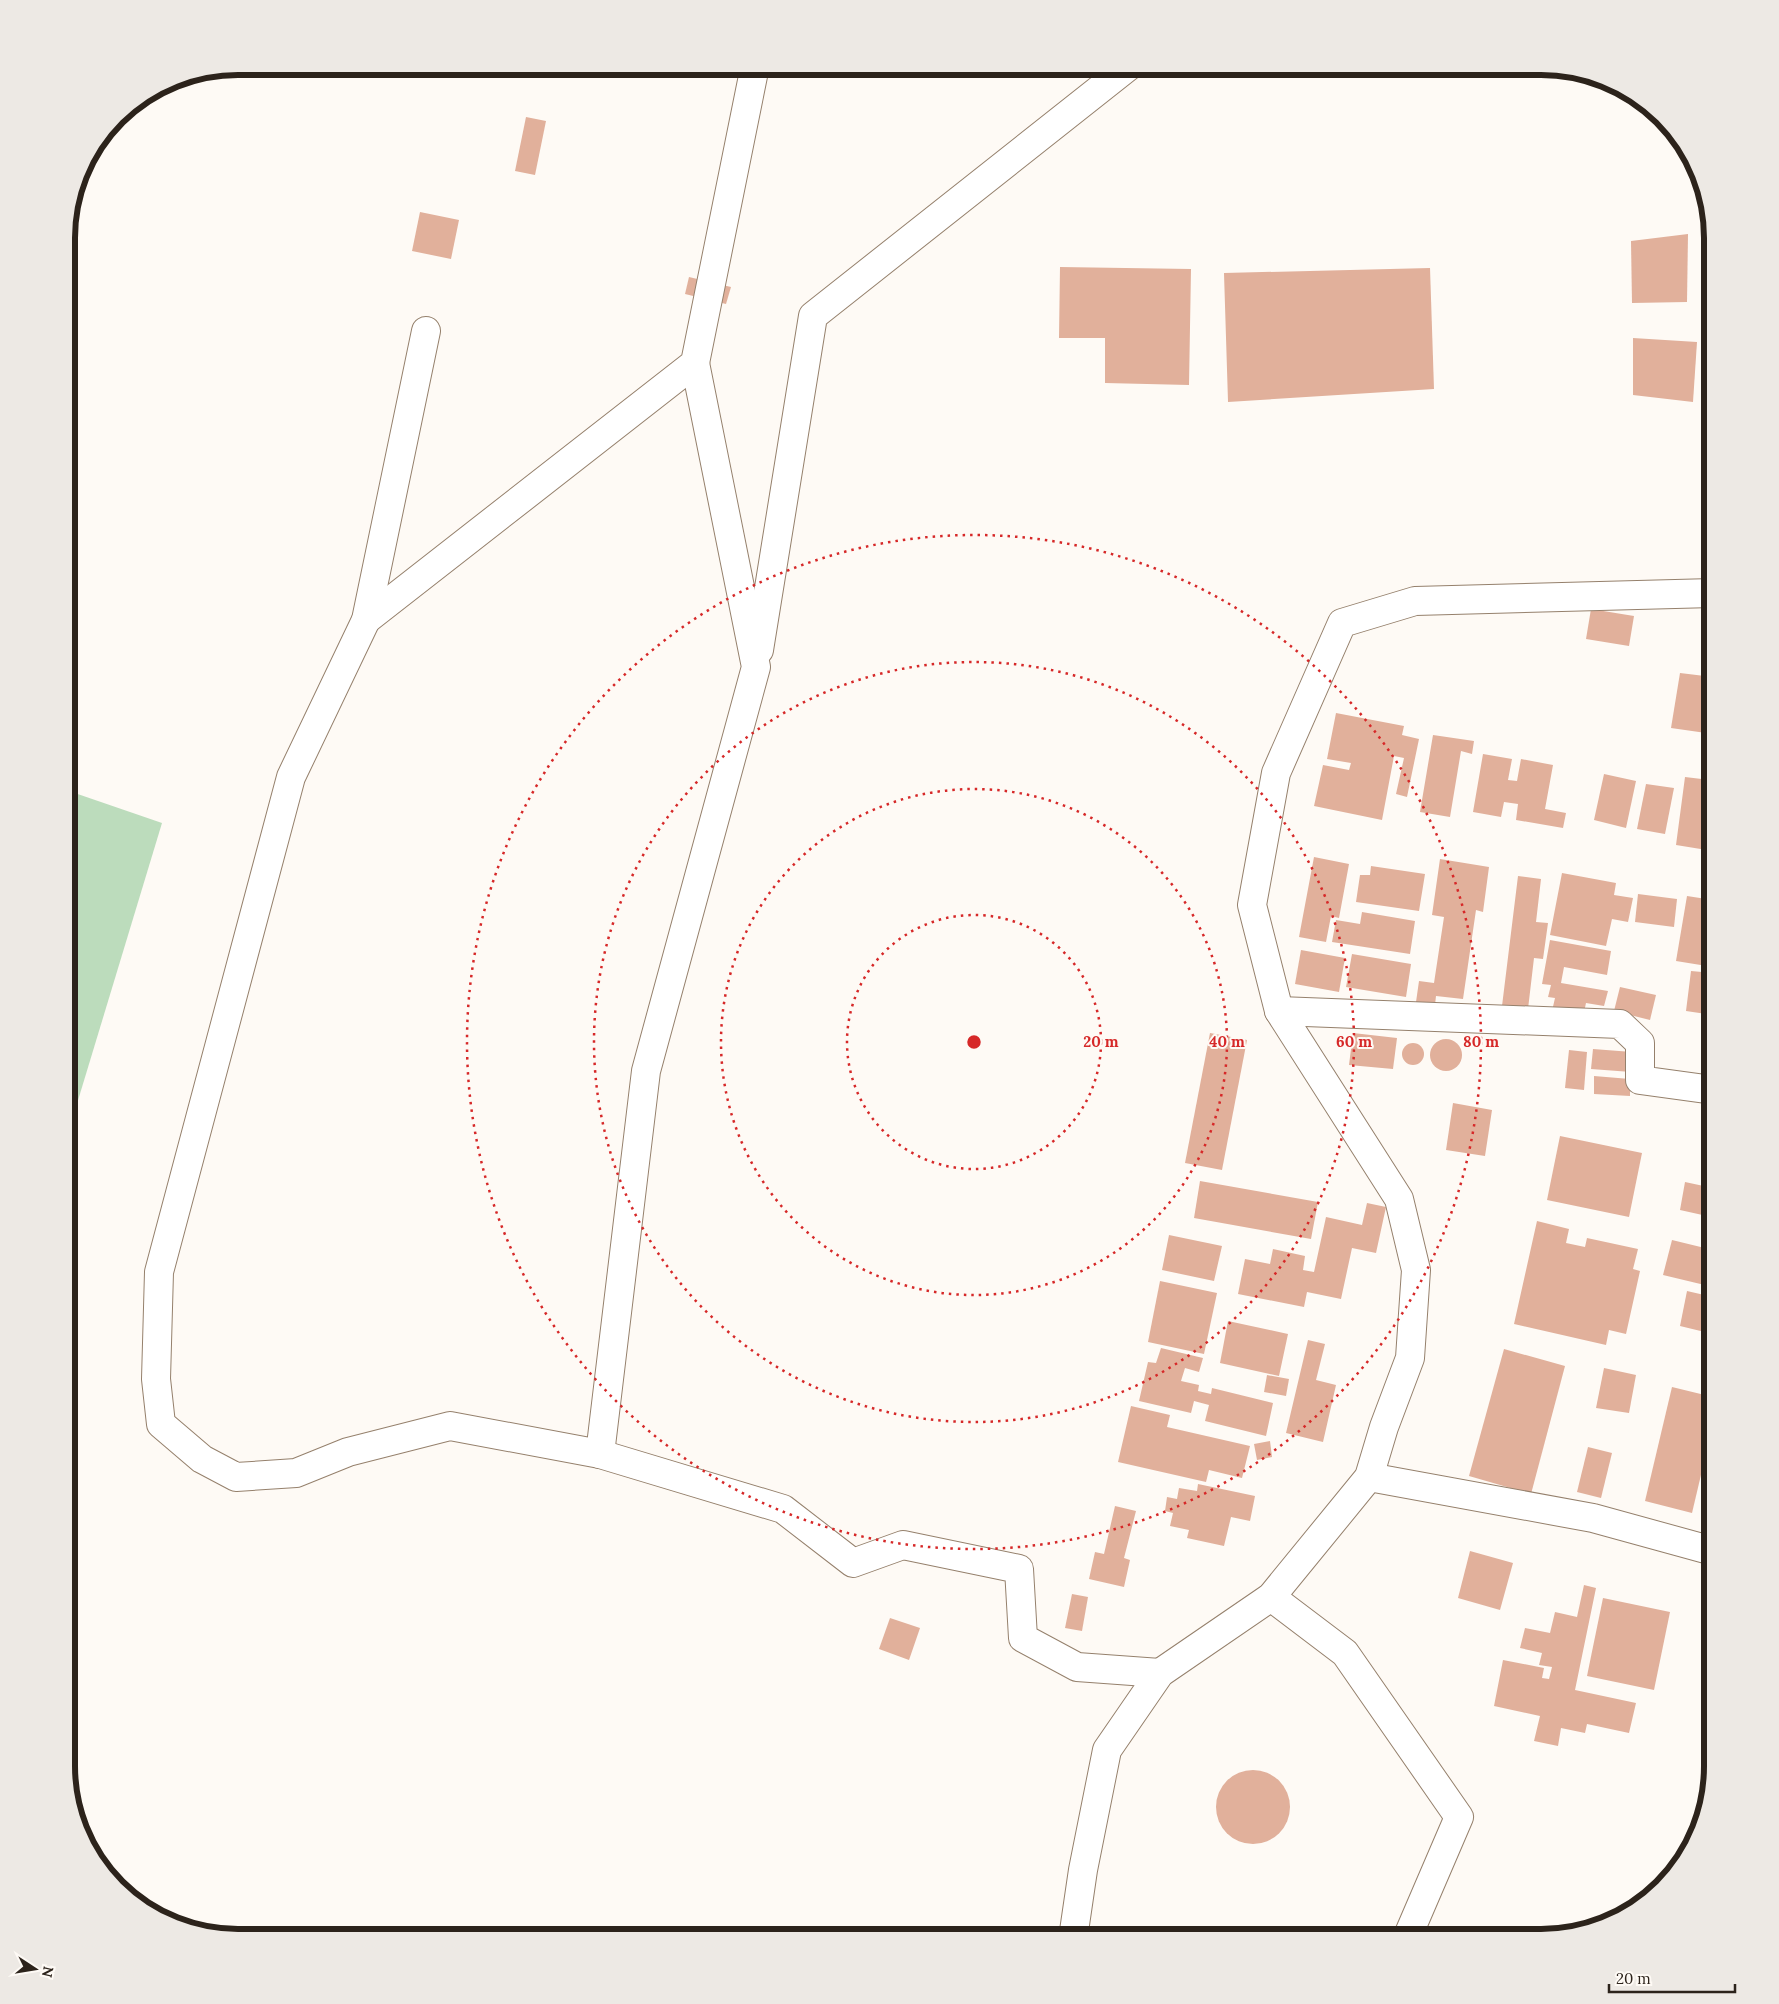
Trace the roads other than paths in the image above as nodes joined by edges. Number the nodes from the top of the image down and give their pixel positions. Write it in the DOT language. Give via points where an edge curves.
graph roads {
  1 [pos="753,75"];
  2 [pos="1118,75"];
  3 [pos="426,332"];
  4 [pos="695,363"];
  5 [pos="1704,593"];
  6 [pos="366,620"];
  7 [pos="756,667"];
  8 [pos="1279,1011"];
  9 [pos="1704,1089"];
  10 [pos="600,1454"];
  11 [pos="1370,1477"];
  12 [pos="1704,1549"];
  13 [pos="1271,1597"];
  14 [pos="1160,1673"];
  15 [pos="1074,1929"];
  16 [pos="1412,1929"];
  1 -- 4 [label="lane"];
  2 -- 7 [label="lane" via="814,316"];
  3 -- 6 [label="lane"];
  4 -- 6 [label="lane"];
  4 -- 7 [label="lane"];
  5 -- 8 [label="lane" via="1414,601 1342,623 1276,773 1252,905"];
  6 -- 10 [label="lane" via="291,777 159,1272 156,1379 161,1424 202,1459 236,1477 296,1473 348,1452 450,1426"];
  7 -- 10 [label="lane" via="646,1071"];
  8 -- 9 [label="lane" via="1620,1024 1640,1043 1640,1080"];
  8 -- 11 [label="lane" via="1399,1199 1416,1270 1410,1358 1384,1427"];
  10 -- 14 [label="lane" via="783,1510 853,1563 903,1545 1020,1570 1023,1638 1077,1667"];
  11 -- 12 [label="lane" via="1593,1518"];
  11 -- 13 [label="lane"];
  13 -- 14 [label="lane"];
  13 -- 16 [label="lane" via="1345,1653 1459,1817"];
  14 -- 15 [label="lane" via="1107,1750"];
}
